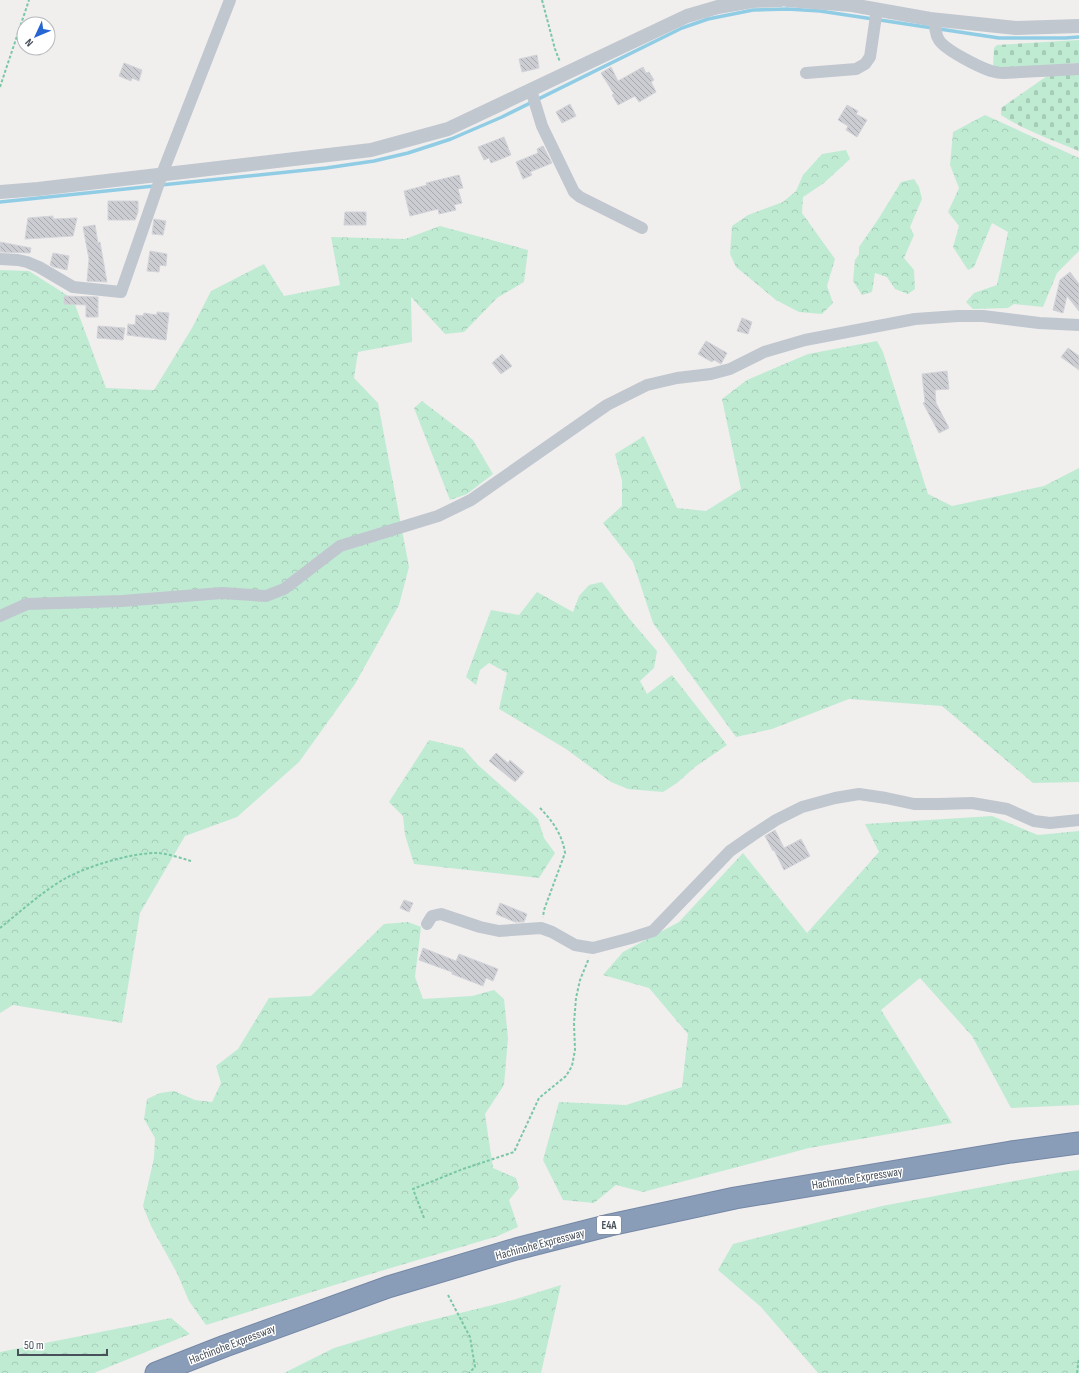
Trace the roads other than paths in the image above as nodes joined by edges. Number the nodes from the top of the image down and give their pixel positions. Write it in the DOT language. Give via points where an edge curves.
graph roads {
  1 [pos="230,0"];
  2 [pos="781,0"];
  3 [pos="787,0"];
  4 [pos="877,9"];
  5 [pos="935,19"];
  6 [pos="1079,26"];
  7 [pos="1079,69"];
  8 [pos="806,73"];
  9 [pos="531,90"];
  10 [pos="162,174"];
  11 [pos="0,192"];
  12 [pos="642,228"];
  13 [pos="0,259"];
  14 [pos="1079,325"];
  15 [pos="0,616"];
  16 [pos="1079,820"];
  17 [pos="427,924"];
  18 [pos="1079,1143"];
  19 [pos="156,1373"];
  1 -- 10 [label="street"];
  2 -- 9 [label="street" via="752,1 687,16"];
  3 -- 4 [label="street"];
  4 -- 5 [label="street"];
  4 -- 8 [label="street" via="870,57 865,64 856,70"];
  5 -- 6 [label="street" via="1016,28"];
  5 -- 7 [label="street" via="938,39 943,45 992,71 1003,73"];
  9 -- 10 [label="street" via="448,129 371,150"];
  9 -- 12 [label="street" via="542,126 574,192 580,198"];
  10 -- 11 [label="street"];
  10 -- 13 [label="street" via="121,292 73,287 27,262"];
  14 -- 15 [label="street" via="958,316 915,319 805,340 764,352 730,369 648,384 607,405 471,500 438,516 340,546 284,589 266,596 222,593 122,601 27,604"];
  16 -- 17 [label="street" via="1050,823 1034,821 1007,809 972,803 914,804 859,794 802,807 776,820 730,852 653,931 631,938 593,948 575,945 541,928 499,931 441,914 432,916"];
  18 -- 19 [label="highway, Hachinohe Expressway / E4A" via="735,1198 603,1227 516,1249 388,1287"];
}
